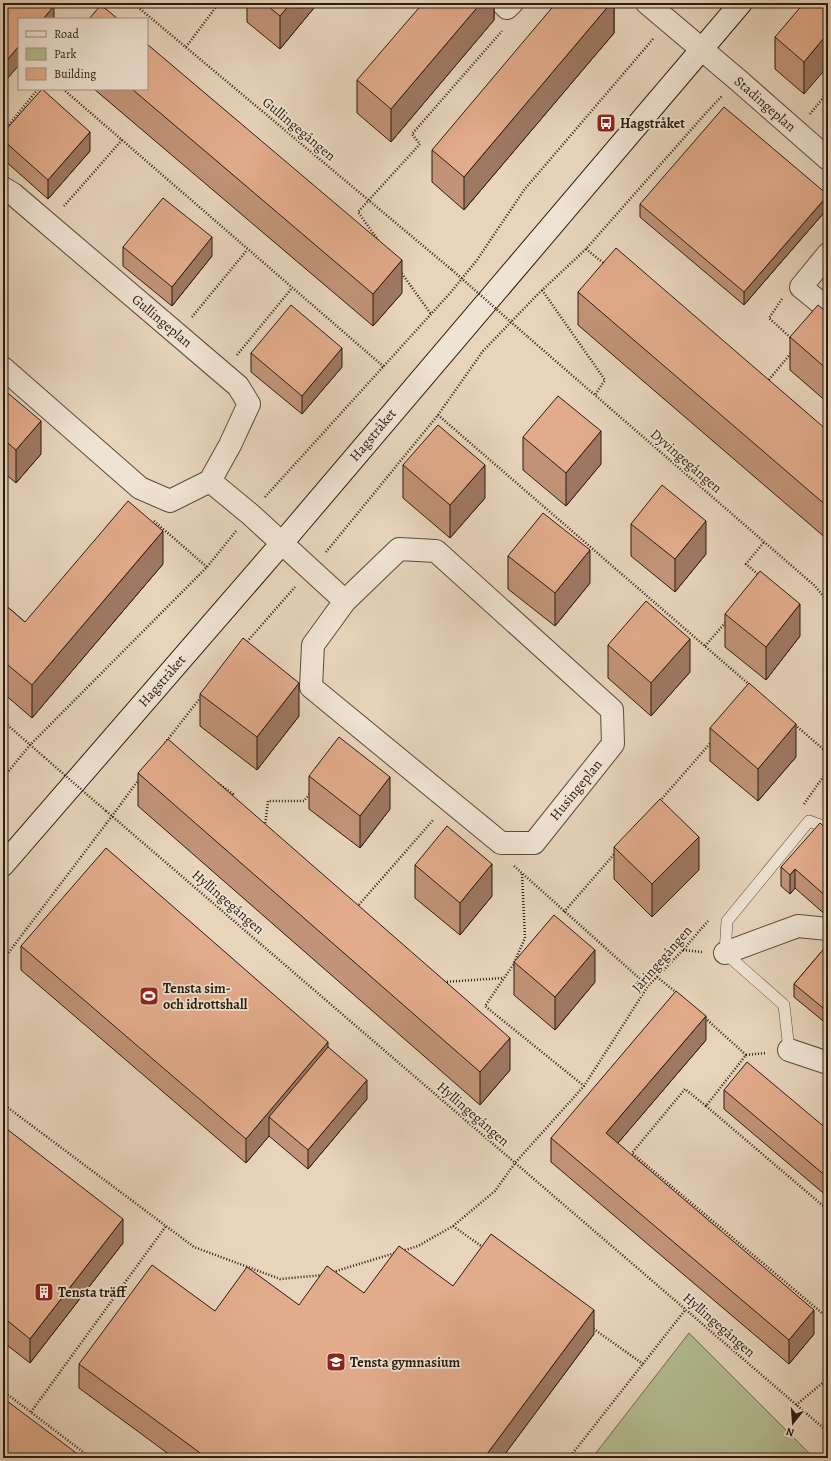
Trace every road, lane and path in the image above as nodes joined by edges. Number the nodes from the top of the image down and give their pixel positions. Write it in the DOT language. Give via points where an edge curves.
graph roads {
  1 [pos="108,3"];
  2 [pos="133,3"];
  3 [pos="219,3"];
  4 [pos="647,3"];
  5 [pos="741,3"];
  6 [pos="507,5"];
  7 [pos="99,14"];
  8 [pos="668,21"];
  9 [pos="186,48"];
  10 [pos="702,49"];
  11 [pos="738,80"];
  12 [pos="37,90"];
  13 [pos="64,90"];
  14 [pos="3,132"];
  15 [pos="122,140"];
  16 [pos="828,160"];
  17 [pos="3,188"];
  18 [pos="370,201"];
  19 [pos="48,224"];
  20 [pos="381,244"];
  21 [pos="586,249"];
  22 [pos="247,250"];
  23 [pos="828,254"];
  24 [pos="610,269"];
  25 [pos="399,270"];
  26 [pos="292,288"];
  27 [pos="542,290"];
  28 [pos="785,295"];
  29 [pos="828,309"];
  30 [pos="431,314"];
  31 [pos="177,334"];
  32 [pos="528,337"];
  33 [pos="798,344"];
  34 [pos="793,350"];
  35 [pos="384,367"];
  36 [pos="3,368"];
  37 [pos="223,373"];
  38 [pos="763,387"];
  39 [pos="595,395"];
  40 [pos="438,415"];
  41 [pos="210,481"];
  42 [pos="250,514"];
  43 [pos="764,542"];
  44 [pos="282,543"];
  45 [pos="311,569"];
  46 [pos="763,579"];
  47 [pos="824,596"];
  48 [pos="828,596"];
  49 [pos="345,601"];
  50 [pos="828,602"];
  51 [pos="729,618"];
  52 [pos="244,646"];
  53 [pos="705,646"];
  54 [pos="755,690"];
  55 [pos="204,693"];
  56 [pos="3,721"];
  57 [pos="794,724"];
  58 [pos="714,738"];
  59 [pos="30,744"];
  60 [pos="161,748"];
  61 [pos="828,753"];
  62 [pos="828,770"];
  63 [pos="144,773"];
  64 [pos="3,778"];
  65 [pos="216,781"];
  66 [pos="313,789"];
  67 [pos="230,801"];
  68 [pos="449,802"];
  69 [pos="657,804"];
  70 [pos="801,809"];
  71 [pos="112,816"];
  72 [pos="828,828"];
  73 [pos="264,831"];
  74 [pos="500,843"];
  75 [pos="621,846"];
  76 [pos="3,865"];
  77 [pos="522,874"];
  78 [pos="355,910"];
  79 [pos="564,912"];
  80 [pos="713,915"];
  81 [pos="828,929"];
  82 [pos="725,954"];
  83 [pos="3,960"];
  84 [pos="657,977"];
  85 [pos="503,978"];
  86 [pos="440,982"];
  87 [pos="648,986"];
  88 [pos="682,998"];
  89 [pos="700,1013"];
  90 [pos="789,1050"];
  91 [pos="828,1063"];
  92 [pos="584,1086"];
  93 [pos="3,1104"];
  94 [pos="706,1106"];
  95 [pos="515,1163"];
  96 [pos="828,1210"];
  97 [pos="166,1226"];
  98 [pos="453,1226"];
  99 [pos="485,1249"];
  100 [pos="686,1310"];
  101 [pos="828,1318"];
  102 [pos="586,1323"];
  103 [pos="828,1361"];
  104 [pos="643,1364"];
  105 [pos="3,1391"];
  106 [pos="796,1405"];
  107 [pos="31,1412"];
  108 [pos="828,1432"];
  109 [pos="91,1458"];
  110 [pos="569,1458"];
  1 -- 7 [label="path"];
  2 -- 9 [label="path, Gullingegången"];
  3 -- 9 [label="path"];
  4 -- 8 [label="street, Stadingeplan"];
  5 -- 10 [label="street, Hagstråket"];
  6 -- 18 [label="path" via="514,16 412,134 420,144"];
  8 -- 10 [label="street, Stadingeplan"];
  8 -- 30 [label="path" via="524,190 477,260"];
  9 -- 18 [label="path, Gullingegången"];
  10 -- 11 [label="street, Stadingeplan"];
  10 -- 44 [label="street, Hagstråket"];
  11 -- 16 [label="street, Stadingeplan"];
  11 -- 21 [label="path" via="704,114"];
  12 -- 14 [label="path"];
  13 -- 15 [label="path"];
  15 -- 19 [label="path"];
  15 -- 22 [label="path"];
  17 -- 19 [label="street, Gullingeplan"];
  18 -- 20 [label="path" via="358,212"];
  18 -- 32 [label="path, Gullingegången, bridge"];
  19 -- 31 [label="street, Gullingeplan"];
  21 -- 24 [label="path"];
  21 -- 27 [label="path"];
  22 -- 26 [label="path"];
  22 -- 31 [label="path"];
  23 -- 29 [label="street" via="801,286"];
  25 -- 30 [label="path"];
  26 -- 35 [label="path"];
  26 -- 37 [label="path"];
  27 -- 39 [label="path" via="605,380"];
  27 -- 40 [label="path" via="483,351"];
  28 -- 33 [label="path" via="768,318"];
  30 -- 35 [label="path"];
  31 -- 37 [label="street, Gullingeplan"];
  32 -- 39 [label="path, Dyvingegången"];
  34 -- 38 [label="path"];
  35 -- 42 [label="path"];
  36 -- 41 [label="street" via="140,488 170,501"];
  37 -- 41 [label="street, Gullingeplan" via="238,386 249,404"];
  39 -- 43 [label="path, Dyvingegången"];
  40 -- 45 [label="path"];
  40 -- 53 [label="path"];
  41 -- 42 [label="street"];
  42 -- 44 [label="street"];
  42 -- 59 [label="path" via="207,567"];
  43 -- 46 [label="path" via="746,564"];
  43 -- 47 [label="path, Dyvingegången"];
  44 -- 45 [label="street"];
  44 -- 76 [label="street, Hagstråket"];
  45 -- 49 [label="street"];
  45 -- 52 [label="path"];
  47 -- 48 [label="path"];
  47 -- 50 [label="path, Dyvingegången"];
  49 -- 68 [label="street, Husingeplan" via="313,645 311,687"];
  49 -- 74 [label="street, Husingeplan" via="399,549 436,551 612,710 613,744 534,843"];
  51 -- 53 [label="path"];
  53 -- 54 [label="path"];
  55 -- 60 [label="path"];
  56 -- 59 [label="path, Hyllingegången"];
  57 -- 61 [label="path"];
  58 -- 69 [label="path"];
  59 -- 64 [label="path"];
  59 -- 71 [label="path, Hyllingegången, bridge"];
  62 -- 70 [label="path"];
  63 -- 71 [label="path"];
  65 -- 67 [label="path" via="233,794"];
  66 -- 73 [label="path" via="304,801 268,801"];
  68 -- 74 [label="street, Husingeplan"];
  68 -- 78 [label="path"];
  71 -- 83 [label="path"];
  71 -- 95 [label="path, Hyllingegången"];
  72 -- 82 [label="lane" via="809,821 727,921"];
  74 -- 77 [label="path" via="515,868"];
  75 -- 79 [label="path"];
  77 -- 79 [label="path"];
  77 -- 85 [label="path" via="525,938 513,965"];
  79 -- 87 [label="path"];
  80 -- 84 [label="path, Järingegången"];
  81 -- 82 [label="street" via="798,926"];
  82 -- 90 [label="lane" via="784,1005"];
  84 -- 87 [label="path, Järingegången"];
  84 -- 88 [label="path"];
  85 -- 86 [label="path"];
  85 -- 92 [label="path" via="485,1006"];
  87 -- 92 [label="path, Järingegången"];
  89 -- 94 [label="path" via="746,1055"];
  90 -- 91 [label="street"];
  92 -- 95 [label="path, Järingegången"];
  93 -- 97 [label="path, Järingegången"];
  94 -- 96 [label="path"];
  94 -- 101 [label="path" via="684,1089 632,1153"];
  95 -- 98 [label="path, Järingegången" via="495,1191"];
  95 -- 100 [label="path, Hyllingegången"];
  97 -- 98 [label="path, Järingegången" via="194,1247 280,1279 321,1276 418,1246"];
  97 -- 107 [label="path"];
  98 -- 99 [label="path"];
  100 -- 104 [label="path"];
  100 -- 106 [label="path, Hyllingegången"];
  102 -- 104 [label="path"];
  103 -- 106 [label="path" via="825,1381"];
  104 -- 110 [label="path"];
  105 -- 107 [label="path"];
  106 -- 108 [label="path, Hyllingegången"];
  107 -- 109 [label="path"];
}
